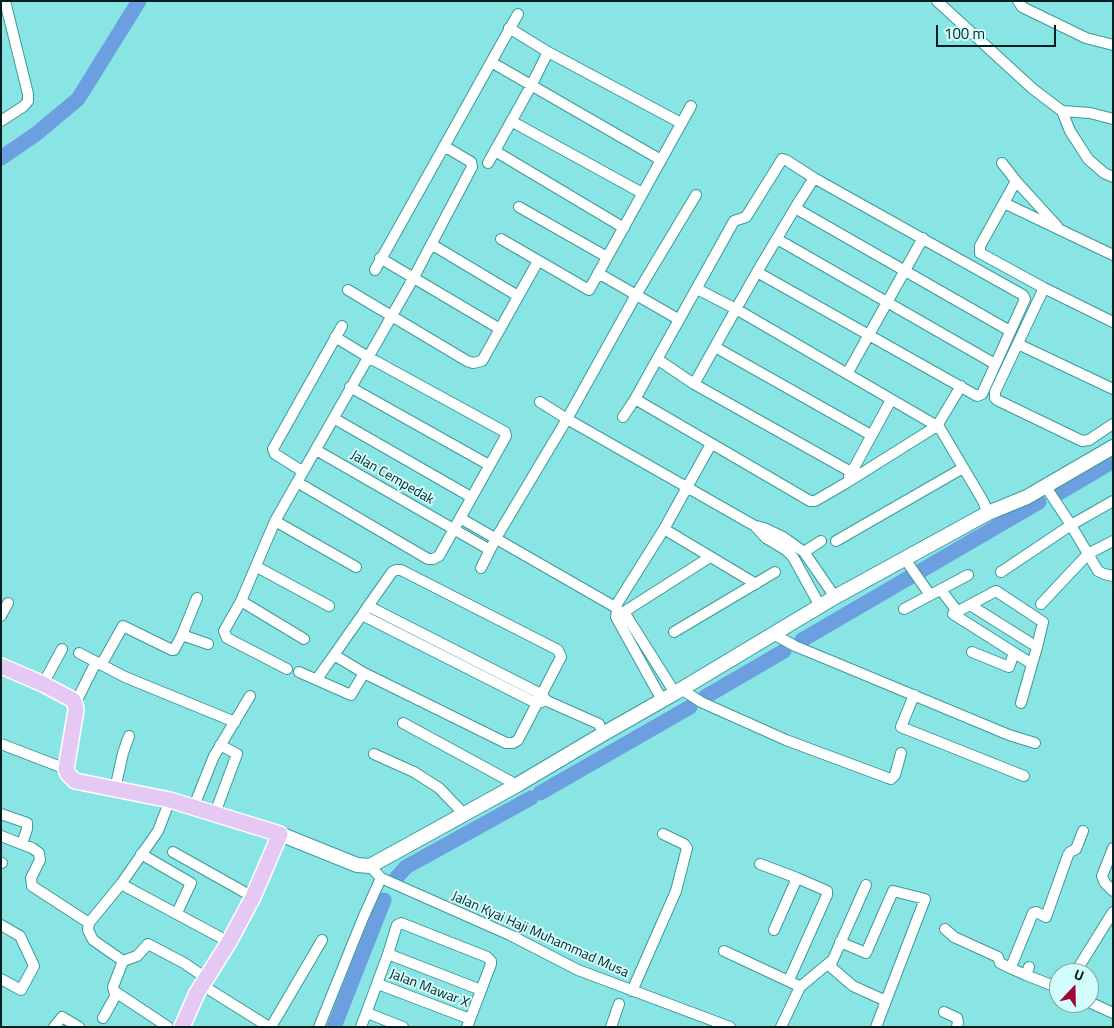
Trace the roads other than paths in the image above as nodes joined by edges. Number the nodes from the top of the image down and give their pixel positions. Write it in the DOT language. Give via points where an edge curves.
graph roads {
  1 [pos="5,1"];
  2 [pos="937,1"];
  3 [pos="1018,1"];
  4 [pos="518,14"];
  5 [pos="509,28"];
  6 [pos="1113,45"];
  7 [pos="548,52"];
  8 [pos="491,62"];
  9 [pos="531,86"];
  10 [pos="691,106"];
  11 [pos="1062,110"];
  12 [pos="1090,113"];
  13 [pos="1113,119"];
  14 [pos="1,121"];
  15 [pos="511,121"];
  16 [pos="681,123"];
  17 [pos="1070,131"];
  18 [pos="444,146"];
  19 [pos="494,151"];
  20 [pos="661,160"];
  21 [pos="488,163"];
  22 [pos="1002,163"];
  23 [pos="814,178"];
  24 [pos="1113,178"];
  25 [pos="1016,182"];
  26 [pos="642,192"];
  27 [pos="696,195"];
  28 [pos="1004,203"];
  29 [pos="518,207"];
  30 [pos="795,208"];
  31 [pos="624,228"];
  32 [pos="1060,230"];
  33 [pos="923,238"];
  34 [pos="500,239"];
  35 [pos="777,239"];
  36 [pos="431,244"];
  37 [pos="1113,255"];
  38 [pos="607,257"];
  39 [pos="380,258"];
  40 [pos="538,261"];
  41 [pos="375,270"];
  42 [pos="904,270"];
  43 [pos="757,272"];
  44 [pos="598,273"];
  45 [pos="414,277"];
  46 [pos="1044,288"];
  47 [pos="698,289"];
  48 [pos="348,290"];
  49 [pos="636,295"];
  50 [pos="518,296"];
  51 [pos="887,301"];
  52 [pos="736,309"];
  53 [pos="391,316"];
  54 [pos="678,319"];
  55 [pos="1113,322"];
  56 [pos="342,326"];
  57 [pos="500,329"];
  58 [pos="1010,331"];
  59 [pos="869,334"];
  60 [pos="335,337"];
  61 [pos="1018,344"];
  62 [pos="715,347"];
  63 [pos="368,357"];
  64 [pos="657,359"];
  65 [pos="995,364"];
  66 [pos="847,374"];
  67 [pos="694,384"];
  68 [pos="961,386"];
  69 [pos="350,387"];
  70 [pos="1113,389"];
  71 [pos="635,399"];
  72 [pos="891,400"];
  73 [pos="540,402"];
  74 [pos="623,417"];
  75 [pos="335,419"];
  76 [pos="567,419"];
  77 [pos="1113,424"];
  78 [pos="938,426"];
  79 [pos="871,434"];
  80 [pos="711,444"];
  81 [pos="1113,448"];
  82 [pos="316,450"];
  83 [pos="489,465"];
  84 [pos="963,468"];
  85 [pos="302,471"];
  86 [pos="851,472"];
  87 [pos="297,482"];
  88 [pos="846,482"];
  89 [pos="688,487"];
  90 [pos="1049,491"];
  91 [pos="471,497"];
  92 [pos="1113,501"];
  93 [pos="988,513"];
  94 [pos="460,518"];
  95 [pos="275,521"];
  96 [pos="1071,525"];
  97 [pos="755,526"];
  98 [pos="454,529"];
  99 [pos="664,529"];
  100 [pos="496,538"];
  101 [pos="1113,540"];
  102 [pos="821,541"];
  103 [pos="836,542"];
  104 [pos="490,550"];
  105 [pos="804,552"];
  106 [pos="1088,554"];
  107 [pos="710,557"];
  108 [pos="905,559"];
  109 [pos="257,567"];
  110 [pos="356,567"];
  111 [pos="481,568"];
  112 [pos="775,572"];
  113 [pos="1001,572"];
  114 [pos="968,575"];
  115 [pos="1113,576"];
  116 [pos="756,584"];
  117 [pos="940,590"];
  118 [pos="930,595"];
  119 [pos="835,597"];
  120 [pos="197,598"];
  121 [pos="242,601"];
  122 [pos="8,603"];
  123 [pos="1042,604"];
  124 [pos="970,605"];
  125 [pos="329,606"];
  126 [pos="368,606"];
  127 [pos="820,606"];
  128 [pos="904,608"];
  129 [pos="618,612"];
  130 [pos="957,612"];
  131 [pos="362,615"];
  132 [pos="1,616"];
  133 [pos="674,632"];
  134 [pos="773,634"];
  135 [pos="182,635"];
  136 [pos="304,639"];
  137 [pos="208,644"];
  138 [pos="645,647"];
  139 [pos="1036,647"];
  140 [pos="62,649"];
  141 [pos="635,651"];
  142 [pos="972,652"];
  143 [pos="79,653"];
  144 [pos="1014,653"];
  145 [pos="450,654"];
  146 [pos="334,655"];
  147 [pos="99,664"];
  148 [pos="1032,664"];
  149 [pos="1,666"];
  150 [pos="287,668"];
  151 [pos="299,672"];
  152 [pos="364,673"];
  153 [pos="317,680"];
  154 [pos="43,684"];
  155 [pos="677,695"];
  156 [pos="914,695"];
  157 [pos="250,696"];
  158 [pos="541,699"];
  159 [pos="1021,703"];
  160 [pos="76,704"];
  161 [pos="235,722"];
  162 [pos="403,723"];
  163 [pos="603,734"];
  164 [pos="129,736"];
  165 [pos="1035,743"];
  166 [pos="1,744"];
  167 [pos="220,745"];
  168 [pos="902,753"];
  169 [pos="374,754"];
  170 [pos="66,769"];
  171 [pos="1024,776"];
  172 [pos="517,785"];
  173 [pos="114,789"];
  174 [pos="170,800"];
  175 [pos="194,806"];
  176 [pos="215,813"];
  177 [pos="1,814"];
  178 [pos="464,814"];
  179 [pos="1083,831"];
  180 [pos="280,834"];
  181 [pos="663,834"];
  182 [pos="1,836"];
  183 [pos="22,844"];
  184 [pos="1113,848"];
  185 [pos="173,852"];
  186 [pos="141,854"];
  187 [pos="760,864"];
  188 [pos="370,866"];
  189 [pos="797,878"];
  190 [pos="388,882"];
  191 [pos="121,884"];
  192 [pos="866,885"];
  193 [pos="1113,891"];
  194 [pos="253,897"];
  195 [pos="1113,912"];
  196 [pos="177,913"];
  197 [pos="89,924"];
  198 [pos="1,925"];
  199 [pos="945,929"];
  200 [pos="774,930"];
  201 [pos="322,940"];
  202 [pos="229,942"];
  203 [pos="840,942"];
  204 [pos="724,951"];
  205 [pos="388,954"];
  206 [pos="123,961"];
  207 [pos="830,962"];
  208 [pos="1081,963"];
  209 [pos="1010,968"];
  210 [pos="1,979"];
  211 [pos="789,980"];
  212 [pos="204,981"];
  213 [pos="1049,983"];
  214 [pos="378,984"];
  215 [pos="800,987"];
  216 [pos="481,990"];
  217 [pos="632,991"];
  218 [pos="118,993"];
  219 [pos="886,1001"];
  220 [pos="619,1004"];
  221 [pos="1099,1007"];
  222 [pos="944,1012"];
  223 [pos="367,1013"];
  224 [pos="1113,1013"];
  225 [pos="103,1018"];
  226 [pos="468,1023"];
  227 [pos="54,1027"];
  228 [pos="79,1027"];
  229 [pos="168,1027"];
  230 [pos="182,1027"];
  231 [pos="270,1027"];
  232 [pos="319,1027"];
  233 [pos="361,1027"];
  234 [pos="403,1027"];
  235 [pos="611,1027"];
  236 [pos="730,1027"];
  237 [pos="780,1027"];
  238 [pos="876,1027"];
  239 [pos="957,1027"];
  1 -- 14 [label="street" via="28,101"];
  2 -- 11 [label="street" via="1033,89"];
  3 -- 6 [label="street" via="1022,7 1086,38"];
  4 -- 5 [label="street"];
  5 -- 7 [label="street"];
  5 -- 8 [label="street"];
  7 -- 9 [label="street"];
  7 -- 16 [label="street"];
  8 -- 9 [label="street"];
  8 -- 18 [label="street"];
  9 -- 15 [label="street"];
  9 -- 20 [label="street"];
  10 -- 16 [label="street"];
  11 -- 12 [label="street"];
  11 -- 17 [label="street"];
  12 -- 13 [label="street"];
  12 -- 17 [label="street" via="1078,120"];
  15 -- 19 [label="street"];
  15 -- 26 [label="street"];
  16 -- 20 [label="street"];
  17 -- 24 [label="street" via="1088,159"];
  18 -- 36 [label="street" via="471,162 472,167"];
  18 -- 39 [label="street"];
  19 -- 21 [label="street"];
  19 -- 31 [label="street"];
  20 -- 26 [label="street"];
  22 -- 25 [label="street"];
  23 -- 30 [label="street"];
  23 -- 33 [label="street"];
  23 -- 47 [label="street" via="782,160 746,217 734,221"];
  25 -- 28 [label="street"];
  25 -- 32 [label="street"];
  26 -- 31 [label="street"];
  27 -- 49 [label="street"];
  28 -- 32 [label="street"];
  28 -- 46 [label="street" via="980,251"];
  29 -- 38 [label="street"];
  30 -- 35 [label="street"];
  30 -- 42 [label="street"];
  31 -- 38 [label="street"];
  32 -- 37 [label="street"];
  33 -- 42 [label="street"];
  33 -- 58 [label="street" via="1024,296"];
  34 -- 40 [label="street"];
  35 -- 43 [label="street"];
  35 -- 51 [label="street"];
  36 -- 45 [label="street"];
  36 -- 50 [label="street"];
  38 -- 44 [label="street"];
  39 -- 41 [label="street"];
  39 -- 45 [label="street"];
  40 -- 44 [label="street" via="588,290"];
  40 -- 50 [label="street"];
  42 -- 51 [label="street"];
  42 -- 58 [label="street"];
  43 -- 52 [label="street"];
  43 -- 59 [label="street"];
  44 -- 49 [label="street"];
  45 -- 53 [label="street"];
  45 -- 57 [label="street"];
  46 -- 55 [label="street"];
  46 -- 61 [label="street"];
  47 -- 52 [label="street"];
  47 -- 54 [label="street"];
  48 -- 53 [label="street"];
  49 -- 54 [label="street"];
  49 -- 76 [label="street"];
  50 -- 57 [label="street"];
  51 -- 59 [label="street"];
  51 -- 65 [label="street"];
  52 -- 62 [label="street"];
  52 -- 66 [label="street"];
  53 -- 57 [label="street" via="473,363 482,360"];
  53 -- 63 [label="street"];
  54 -- 64 [label="street"];
  56 -- 60 [label="street"];
  58 -- 65 [label="street"];
  59 -- 66 [label="street"];
  59 -- 68 [label="street"];
  60 -- 63 [label="street"];
  60 -- 85 [label="street" via="273,449 275,454"];
  61 -- 70 [label="street"];
  61 -- 77 [label="street" via="995,392 997,400 1082,441"];
  62 -- 67 [label="street"];
  62 -- 79 [label="street"];
  63 -- 69 [label="street"];
  63 -- 83 [label="street" via="506,432"];
  64 -- 67 [label="street"];
  64 -- 71 [label="street"];
  65 -- 68 [label="street" via="980,395"];
  66 -- 72 [label="street"];
  67 -- 86 [label="street"];
  68 -- 78 [label="street"];
  69 -- 75 [label="street"];
  69 -- 83 [label="street"];
  71 -- 74 [label="street"];
  71 -- 80 [label="street"];
  72 -- 78 [label="street"];
  72 -- 79 [label="street"];
  73 -- 76 [label="street"];
  75 -- 82 [label="street"];
  75 -- 91 [label="street"];
  76 -- 89 [label="street"];
  76 -- 100 [label="street"];
  78 -- 84 [label="street"];
  78 -- 88 [label="street"];
  79 -- 86 [label="street"];
  80 -- 88 [label="street" via="808,501"];
  80 -- 89 [label="street"];
  81 -- 90 [label="street"];
  82 -- 85 [label="street"];
  82 -- 98 [label="street, Jalan Cempedak"];
  83 -- 91 [label="street"];
  84 -- 93 [label="street"];
  84 -- 103 [label="street"];
  85 -- 87 [label="street"];
  86 -- 88 [label="street"];
  87 -- 95 [label="street"];
  87 -- 98 [label="street" via="428,559 439,556"];
  89 -- 97 [label="street"];
  89 -- 99 [label="street"];
  90 -- 93 [label="street"];
  90 -- 96 [label="street"];
  91 -- 94 [label="street"];
  92 -- 96 [label="street"];
  93 -- 108 [label="street"];
  94 -- 98 [label="street"];
  94 -- 100 [label="street"];
  95 -- 109 [label="street"];
  95 -- 110 [label="street"];
  96 -- 106 [label="street"];
  96 -- 113 [label="street"];
  97 -- 105 [label="street" via="783,537"];
  97 -- 127 [label="street" via="793,557"];
  98 -- 104 [label="street, Jalan Cempedak"];
  99 -- 107 [label="street"];
  99 -- 129 [label="street"];
  100 -- 104 [label="street"];
  100 -- 129 [label="street"];
  101 -- 106 [label="street"];
  102 -- 105 [label="street"];
  104 -- 111 [label="street"];
  105 -- 119 [label="street"];
  106 -- 115 [label="street" via="1098,571"];
  106 -- 123 [label="street"];
  107 -- 116 [label="street"];
  107 -- 129 [label="street"];
  108 -- 118 [label="street"];
  108 -- 119 [label="street"];
  109 -- 121 [label="street"];
  109 -- 125 [label="street"];
  112 -- 116 [label="street"];
  114 -- 117 [label="street"];
  116 -- 133 [label="street"];
  117 -- 118 [label="street"];
  117 -- 130 [label="street"];
  118 -- 128 [label="street"];
  119 -- 127 [label="street"];
  120 -- 135 [label="street"];
  121 -- 136 [label="street"];
  121 -- 150 [label="street" via="225,627 225,636"];
  122 -- 132 [label="street"];
  124 -- 130 [label="street"];
  124 -- 139 [label="street"];
  124 -- 139 [label="street" via="996,591 1043,622"];
  126 -- 131 [label="street"];
  126 -- 145 [label="street"];
  126 -- 158 [label="street" via="392,572 400,570 549,645 558,650 560,657"];
  127 -- 134 [label="street"];
  129 -- 138 [label="street"];
  129 -- 141 [label="street"];
  130 -- 144 [label="street" via="953,614"];
  131 -- 145 [label="street"];
  131 -- 146 [label="street"];
  134 -- 155 [label="street"];
  134 -- 156 [label="street"];
  135 -- 137 [label="street"];
  135 -- 147 [label="street" via="173,650 123,626"];
  138 -- 141 [label="street"];
  138 -- 155 [label="street"];
  139 -- 148 [label="street"];
  140 -- 154 [label="street"];
  141 -- 155 [label="street"];
  142 -- 144 [label="street" via="1009,667"];
  143 -- 147 [label="street"];
  144 -- 148 [label="street"];
  145 -- 158 [label="street"];
  146 -- 152 [label="street"];
  146 -- 153 [label="street"];
  147 -- 160 [label="street"];
  147 -- 161 [label="street"];
  148 -- 159 [label="street"];
  149 -- 154 [label="main road"];
  151 -- 153 [label="street"];
  152 -- 153 [label="street" via="351,695"];
  152 -- 158 [label="street" via="506,743 518,740"];
  154 -- 160 [label="main road"];
  155 -- 163 [label="street"];
  155 -- 168 [label="street" via="888,778 895,775"];
  156 -- 165 [label="street"];
  156 -- 171 [label="street" via="902,727"];
  157 -- 161 [label="street"];
  158 -- 163 [label="street" via="599,724"];
  160 -- 170 [label="main road"];
  161 -- 167 [label="street"];
  162 -- 172 [label="street"];
  163 -- 172 [label="street"];
  164 -- 173 [label="street"];
  166 -- 170 [label="street"];
  167 -- 175 [label="street"];
  167 -- 176 [label="street" via="237,754"];
  169 -- 178 [label="street" via="414,772 439,788"];
  170 -- 173 [label="main road" via="75,781"];
  172 -- 178 [label="street"];
  173 -- 174 [label="main road"];
  174 -- 175 [label="main road"];
  174 -- 186 [label="street" via="158,831"];
  175 -- 176 [label="main road"];
  176 -- 180 [label="main road"];
  177 -- 183 [label="street" via="27,823"];
  178 -- 188 [label="street"];
  179 -- 209 [label="street" via="1076,849 1068,855 1046,917 1036,912 1032,915"];
  180 -- 188 [label="street" via="357,865"];
  180 -- 194 [label="main road"];
  181 -- 217 [label="street" via="687,848 676,891"];
  182 -- 183 [label="street"];
  183 -- 197 [label="street" via="40,856 31,878 32,886"];
  184 -- 193 [label="street" via="1102,876"];
  185 -- 194 [label="street"];
  186 -- 191 [label="street"];
  186 -- 196 [label="street" via="191,883"];
  187 -- 189 [label="street"];
  188 -- 190 [label="street"];
  189 -- 200 [label="street"];
  189 -- 211 [label="street" via="827,893"];
  190 -- 217 [label="street, Jalan Kyai Haji Muhammad Musa" via="510,935 578,970"];
  190 -- 232 [label="street" via="363,918"];
  191 -- 196 [label="street"];
  191 -- 197 [label="street"];
  192 -- 203 [label="street"];
  194 -- 202 [label="main road"];
  195 -- 208 [label="street"];
  196 -- 202 [label="street"];
  197 -- 206 [label="street" via="90,936"];
  198 -- 210 [label="street" via="20,936 34,966 21,990"];
  199 -- 209 [label="street" via="954,937 998,957 1000,963"];
  201 -- 231 [label="street"];
  202 -- 212 [label="main road"];
  203 -- 207 [label="street"];
  203 -- 219 [label="street" via="866,953 893,891 924,899"];
  204 -- 211 [label="street"];
  205 -- 214 [label="street"];
  205 -- 216 [label="street"];
  205 -- 216 [label="street" via="399,923 487,957 491,964"];
  206 -- 212 [label="street" via="138,956 148,944 184,962"];
  206 -- 218 [label="street" via="112,988"];
  207 -- 215 [label="street"];
  207 -- 219 [label="street" via="832,968 853,986"];
  209 -- 213 [label="street" via="1028,971"];
  211 -- 215 [label="street"];
  212 -- 230 [label="main road"];
  212 -- 231 [label="street"];
  214 -- 223 [label="street"];
  214 -- 226 [label="street, Jalan Mawar X"];
  215 -- 237 [label="street"];
  216 -- 226 [label="street"];
  217 -- 236 [label="street, Jalan Kyai Haji Muhammad Musa"];
  218 -- 225 [label="street"];
  218 -- 229 [label="street"];
  219 -- 238 [label="street"];
  220 -- 235 [label="street"];
  221 -- 224 [label="street"];
  222 -- 239 [label="street" via="957,1018"];
  223 -- 233 [label="street"];
  223 -- 234 [label="street"];
  227 -- 228 [label="street" via="62,1018"];
}
